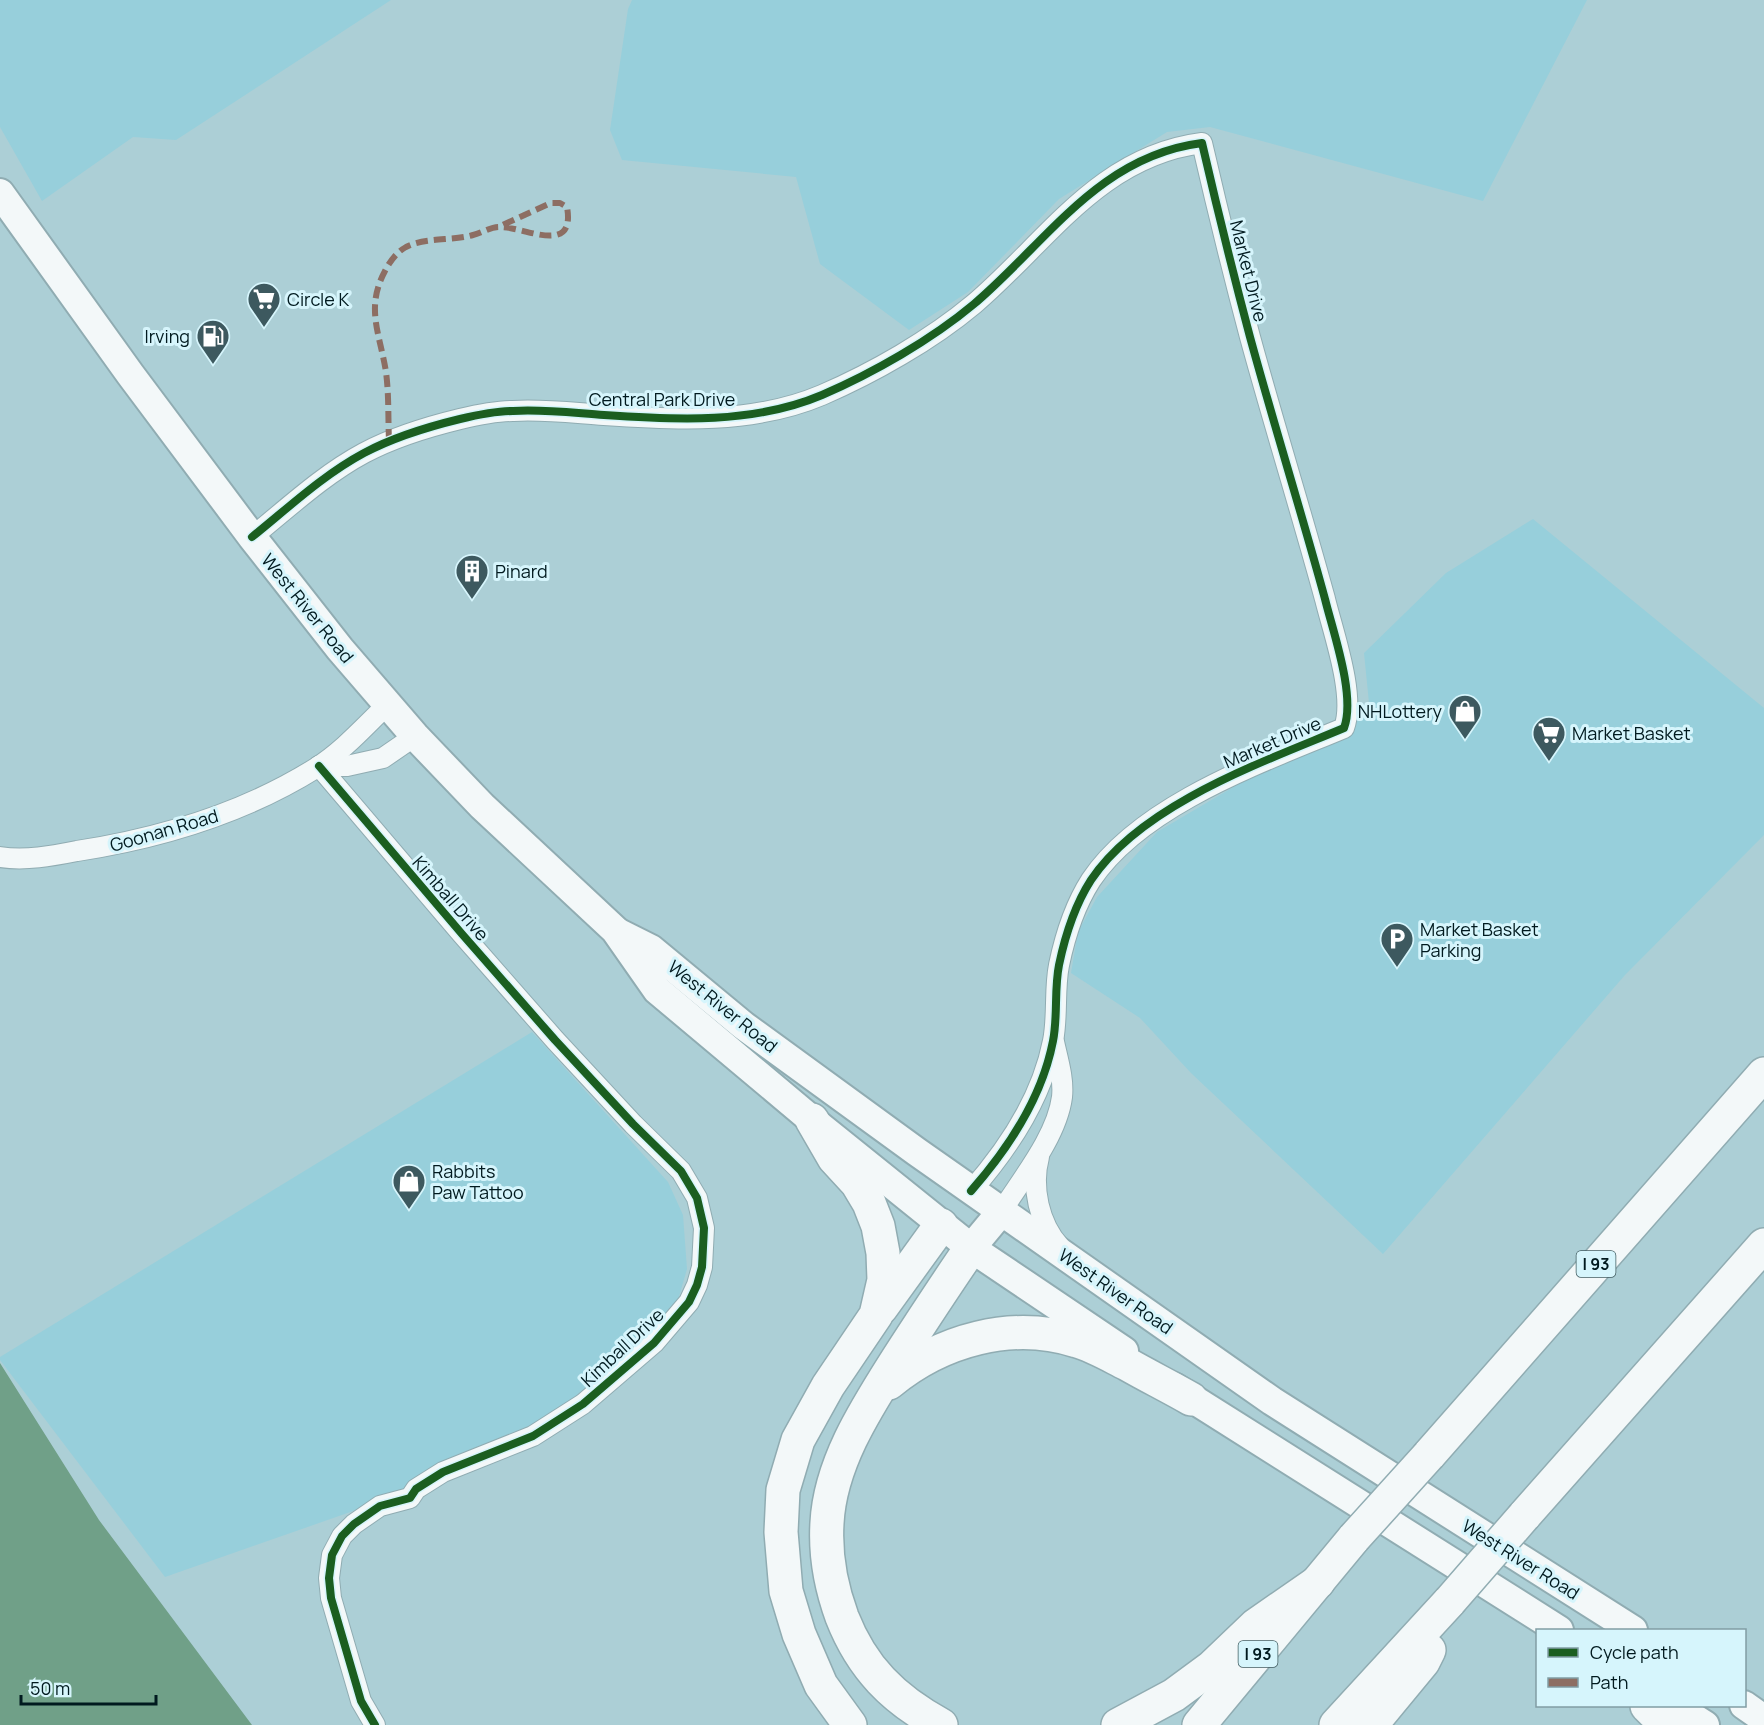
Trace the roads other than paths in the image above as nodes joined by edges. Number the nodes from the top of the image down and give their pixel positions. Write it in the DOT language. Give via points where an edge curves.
graph roads {
  1 [pos="1202,143"];
  2 [pos="0,193"];
  3 [pos="252,537"];
  4 [pos="388,704"];
  5 [pos="415,736"];
  6 [pos="319,766"];
  7 [pos="0,857"];
  8 [pos="615,930"];
  9 [pos="1053,1040"];
  10 [pos="1764,1074"];
  11 [pos="812,1120"];
  12 [pos="1041,1149"];
  13 [pos="971,1191"];
  14 [pos="1001,1212"];
  15 [pos="941,1225"];
  16 [pos="1764,1245"];
  17 [pos="971,1248"];
  18 [pos="1072,1260"];
  19 [pos="876,1315"];
  20 [pos="876,1393"];
  21 [pos="1191,1399"];
  22 [pos="1318,1582"];
  23 [pos="1450,1601"];
  24 [pos="1557,1629"];
  25 [pos="1631,1629"];
  26 [pos="1746,1706"];
  27 [pos="1648,1707"];
  28 [pos="1677,1707"];
  29 [pos="1764,1719"];
  30 [pos="375,1725"];
  31 [pos="850,1725"];
  32 [pos="941,1725"];
  33 [pos="1118,1725"];
  34 [pos="1199,1725"];
  35 [pos="1336,1725"];
  36 [pos="1371,1725"];
  37 [pos="1666,1725"];
  38 [pos="1706,1725"];
  1 -- 3 [label="street, Central Park Drive" via="1143,158 1113,175 962,313 904,352 823,395 795,405 735,416 659,418 510,411 450,422 362,454"];
  1 -- 9 [label="street, Market Drive" via="1250,336 1343,669 1348,711 1344,728 1248,768 1184,801 1137,833 1107,861 1081,898 1064,944 1055,987"];
  2 -- 3 [label="main road, West River Road"];
  3 -- 4 [label="main road, West River Road"];
  4 -- 5 [label="main road, West River Road"];
  4 -- 6 [label="street, Goonan Road"];
  5 -- 6 [label="street, Goonan Road" via="383,758 348,766"];
  5 -- 8 [label="main road, West River Road" via="482,806"];
  6 -- 7 [label="street, Goonan Road" via="247,804 159,835 50,856"];
  6 -- 30 [label="street, Kimball Drive" via="555,1040 681,1171 697,1198 704,1228 702,1268 689,1302 654,1342 583,1404 533,1436 443,1472 416,1489 410,1498 380,1506 342,1536 332,1555 331,1598 361,1701"];
  8 -- 11 [label="main road, West River Road" via="657,990"];
  8 -- 13 [label="main road, West River Road" via="651,949 744,1026"];
  9 -- 12 [label="street, Market Drive" via="1062,1098"];
  9 -- 13 [label="street, Market Drive" via="1039,1086 1021,1123 997,1161"];
  10 -- 22 [label="highway, I 93, bridge"];
  11 -- 15 [label="main road, West River Road"];
  11 -- 19 [label="highway" via="834,1158 857,1183 878,1226 884,1280"];
  12 -- 14 [label="street, Market Drive"];
  12 -- 18 [label="street, Market Drive" via="1036,1177 1042,1215 1046,1228"];
  13 -- 14 [label="main road, West River Road"];
  13 -- 15 [label="main road"];
  14 -- 17 [label="main road"];
  14 -- 18 [label="main road, West River Road"];
  15 -- 17 [label="main road, West River Road"];
  15 -- 19 [label="highway"];
  16 -- 23 [label="highway, bridge"];
  17 -- 20 [label="highway"];
  17 -- 21 [label="main road, West River Road"];
  18 -- 25 [label="main road, West River Road" via="1281,1407"];
  19 -- 31 [label="highway" via="828,1386 798,1440 783,1490 781,1532 786,1591 821,1685"];
  20 -- 21 [label="highway" via="924,1357 986,1336 1020,1332 1079,1341"];
  20 -- 32 [label="highway" via="851,1440 832,1493 827,1521 830,1575 847,1629 875,1675 915,1711"];
  21 -- 24 [label="main road, West River Road"];
  22 -- 33 [label="highway" via="1256,1625 1181,1690"];
  22 -- 34 [label="highway, I 93"];
  23 -- 35 [label="highway"];
  23 -- 36 [label="highway" via="1423,1662"];
  26 -- 29 [label="main road"];
  27 -- 37 [label="highway"];
  28 -- 38 [label="main road"];
}
